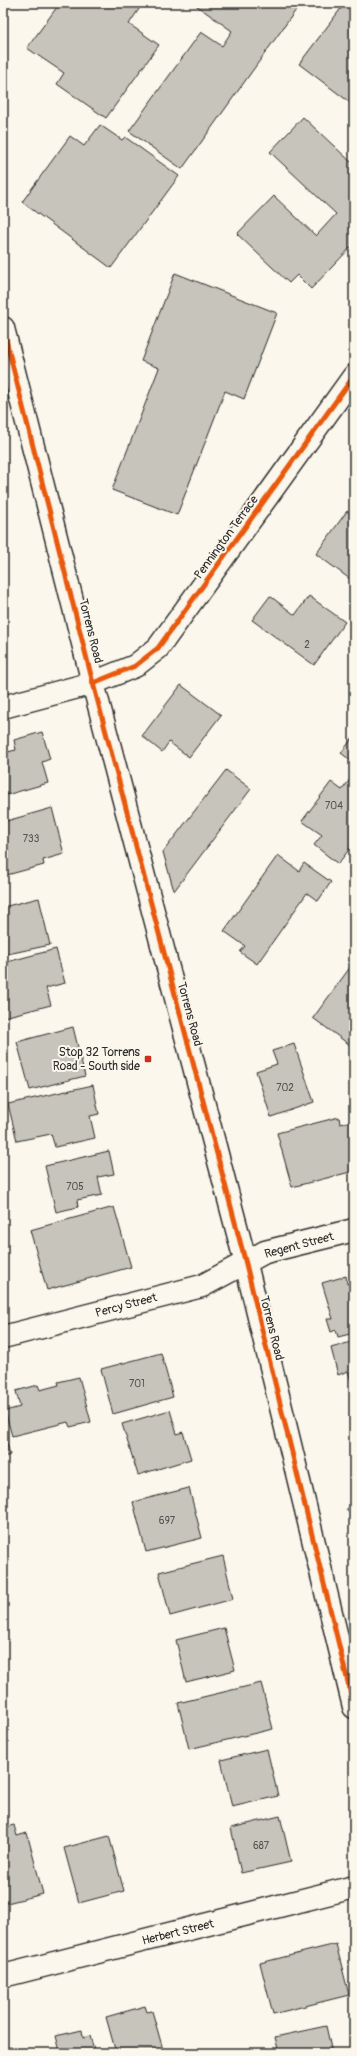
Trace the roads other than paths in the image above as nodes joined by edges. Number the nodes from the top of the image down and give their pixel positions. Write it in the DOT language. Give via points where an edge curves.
graph roads {
  1 [pos="3,328"];
  2 [pos="354,376"];
  3 [pos="93,683"];
  4 [pos="3,707"];
  5 [pos="354,1230"];
  6 [pos="246,1264"];
  7 [pos="3,1337"];
  8 [pos="354,1707"];
  9 [pos="354,1887"];
  10 [pos="3,1976"];
  1 -- 3 [label="street, Torrens Road"];
  2 -- 3 [label="street, Pennington Terrace" via="158,648 135,666"];
  3 -- 4 [label="street, Pennington Terrace"];
  3 -- 6 [label="street, Torrens Road"];
  5 -- 6 [label="street, Regent Street" via="266,1252"];
  6 -- 7 [label="street, Percy Street" via="202,1286"];
  6 -- 8 [label="street, Torrens Road"];
  9 -- 10 [label="street, Herbert Street"];
}
